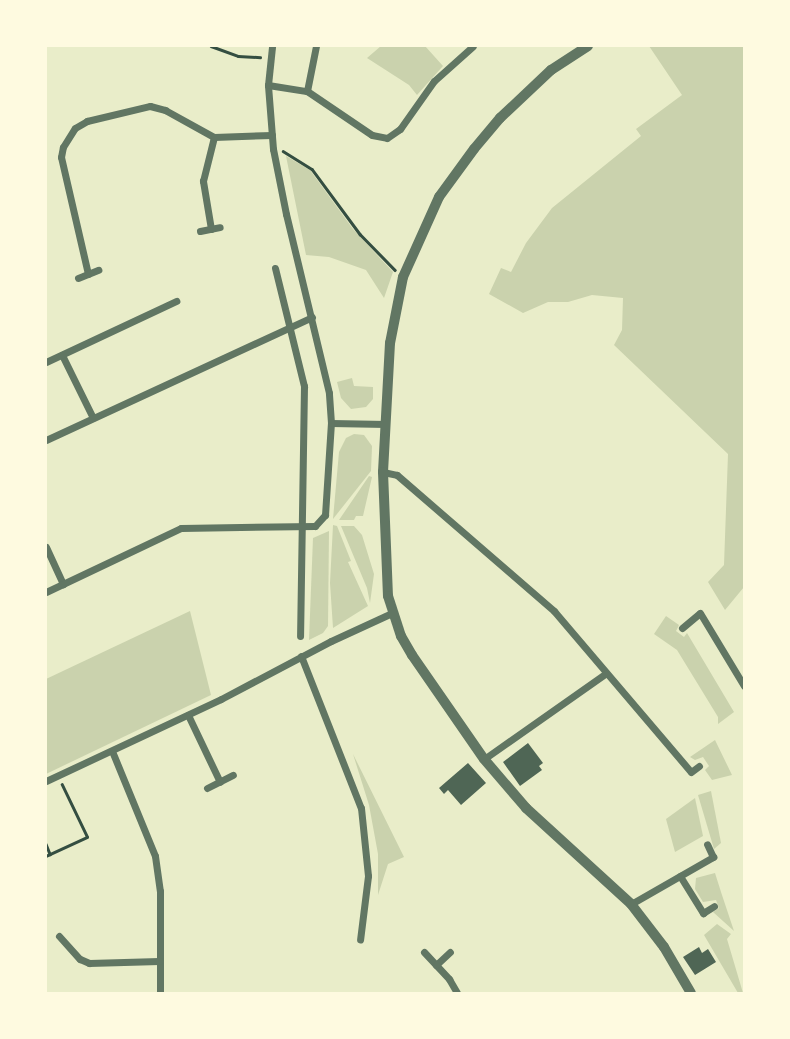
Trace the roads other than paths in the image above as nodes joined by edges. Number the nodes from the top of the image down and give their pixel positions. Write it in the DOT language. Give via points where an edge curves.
graph roads {
  1 [pos="272,46"];
  2 [pos="316,46"];
  3 [pos="473,46"];
  4 [pos="588,46"];
  5 [pos="268,85"];
  6 [pos="307,91"];
  7 [pos="272,135"];
  8 [pos="214,138"];
  9 [pos="220,227"];
  10 [pos="211,229"];
  11 [pos="200,231"];
  12 [pos="275,268"];
  13 [pos="98,270"];
  14 [pos="88,274"];
  15 [pos="78,278"];
  16 [pos="176,301"];
  17 [pos="312,317"];
  18 [pos="291,325"];
  19 [pos="62,355"];
  20 [pos="46,362"];
  21 [pos="93,418"];
  22 [pos="331,423"];
  23 [pos="386,424"];
  24 [pos="46,440"];
  25 [pos="383,472"];
  26 [pos="303,527"];
  27 [pos="46,547"];
  28 [pos="63,584"];
  29 [pos="46,592"];
  30 [pos="392,613"];
  31 [pos="682,628"];
  32 [pos="300,636"];
  33 [pos="301,656"];
  34 [pos="605,674"];
  35 [pos="744,686"];
  36 [pos="188,715"];
  37 [pos="112,751"];
  38 [pos="484,759"];
  39 [pos="699,766"];
  40 [pos="233,775"];
  41 [pos="46,782"];
  42 [pos="220,782"];
  43 [pos="207,788"];
  44 [pos="708,844"];
  45 [pos="680,876"];
  46 [pos="631,904"];
  47 [pos="714,905"];
  48 [pos="59,936"];
  49 [pos="360,940"];
  50 [pos="424,952"];
  51 [pos="450,952"];
  52 [pos="159,961"];
  53 [pos="436,965"];
  54 [pos="160,993"];
  55 [pos="457,993"];
  56 [pos="691,993"];
  1 -- 5 [label="street"];
  2 -- 6 [label="street"];
  3 -- 6 [label="street" via="434,81 400,129 387,138 372,135"];
  4 -- 23 [label="street" via="551,70 500,118 439,197 402,278 390,343"];
  5 -- 6 [label="street"];
  5 -- 7 [label="street"];
  7 -- 8 [label="street"];
  7 -- 17 [label="street" via="285,214"];
  8 -- 10 [label="street" via="203,181"];
  8 -- 14 [label="street" via="150,106 75,128 61,158"];
  9 -- 10 [label="street"];
  10 -- 11 [label="street"];
  12 -- 18 [label="street"];
  13 -- 14 [label="street"];
  14 -- 15 [label="street"];
  16 -- 19 [label="street"];
  17 -- 18 [label="street"];
  17 -- 22 [label="street"];
  18 -- 21 [label="street"];
  18 -- 26 [label="street" via="305,399"];
  19 -- 20 [label="street"];
  19 -- 21 [label="street"];
  21 -- 24 [label="street"];
  22 -- 23 [label="street"];
  22 -- 26 [label="street" via="325,514 314,526"];
  23 -- 25 [label="street"];
  25 -- 30 [label="street" via="385,572"];
  25 -- 34 [label="street" via="397,475 559,617"];
  26 -- 28 [label="street" via="181,528"];
  26 -- 32 [label="street"];
  27 -- 28 [label="street"];
  28 -- 29 [label="street"];
  30 -- 33 [label="street"];
  30 -- 38 [label="street" via="412,655"];
  31 -- 35 [label="street" via="700,613"];
  33 -- 36 [label="street"];
  33 -- 49 [label="street" via="361,808 368,876"];
  34 -- 38 [label="street"];
  34 -- 39 [label="street" via="691,772"];
  36 -- 37 [label="street"];
  36 -- 42 [label="street"];
  37 -- 41 [label="street"];
  37 -- 52 [label="street" via="155,856 160,891"];
  38 -- 46 [label="street" via="526,808"];
  40 -- 42 [label="street"];
  42 -- 43 [label="street"];
  44 -- 45 [label="street" via="713,857"];
  45 -- 46 [label="street"];
  45 -- 47 [label="street" via="702,913"];
  46 -- 56 [label="street"];
  48 -- 52 [label="street" via="80,959 89,962"];
  50 -- 53 [label="street"];
  51 -- 53 [label="street"];
  52 -- 54 [label="street"];
  53 -- 55 [label="street"];
}
